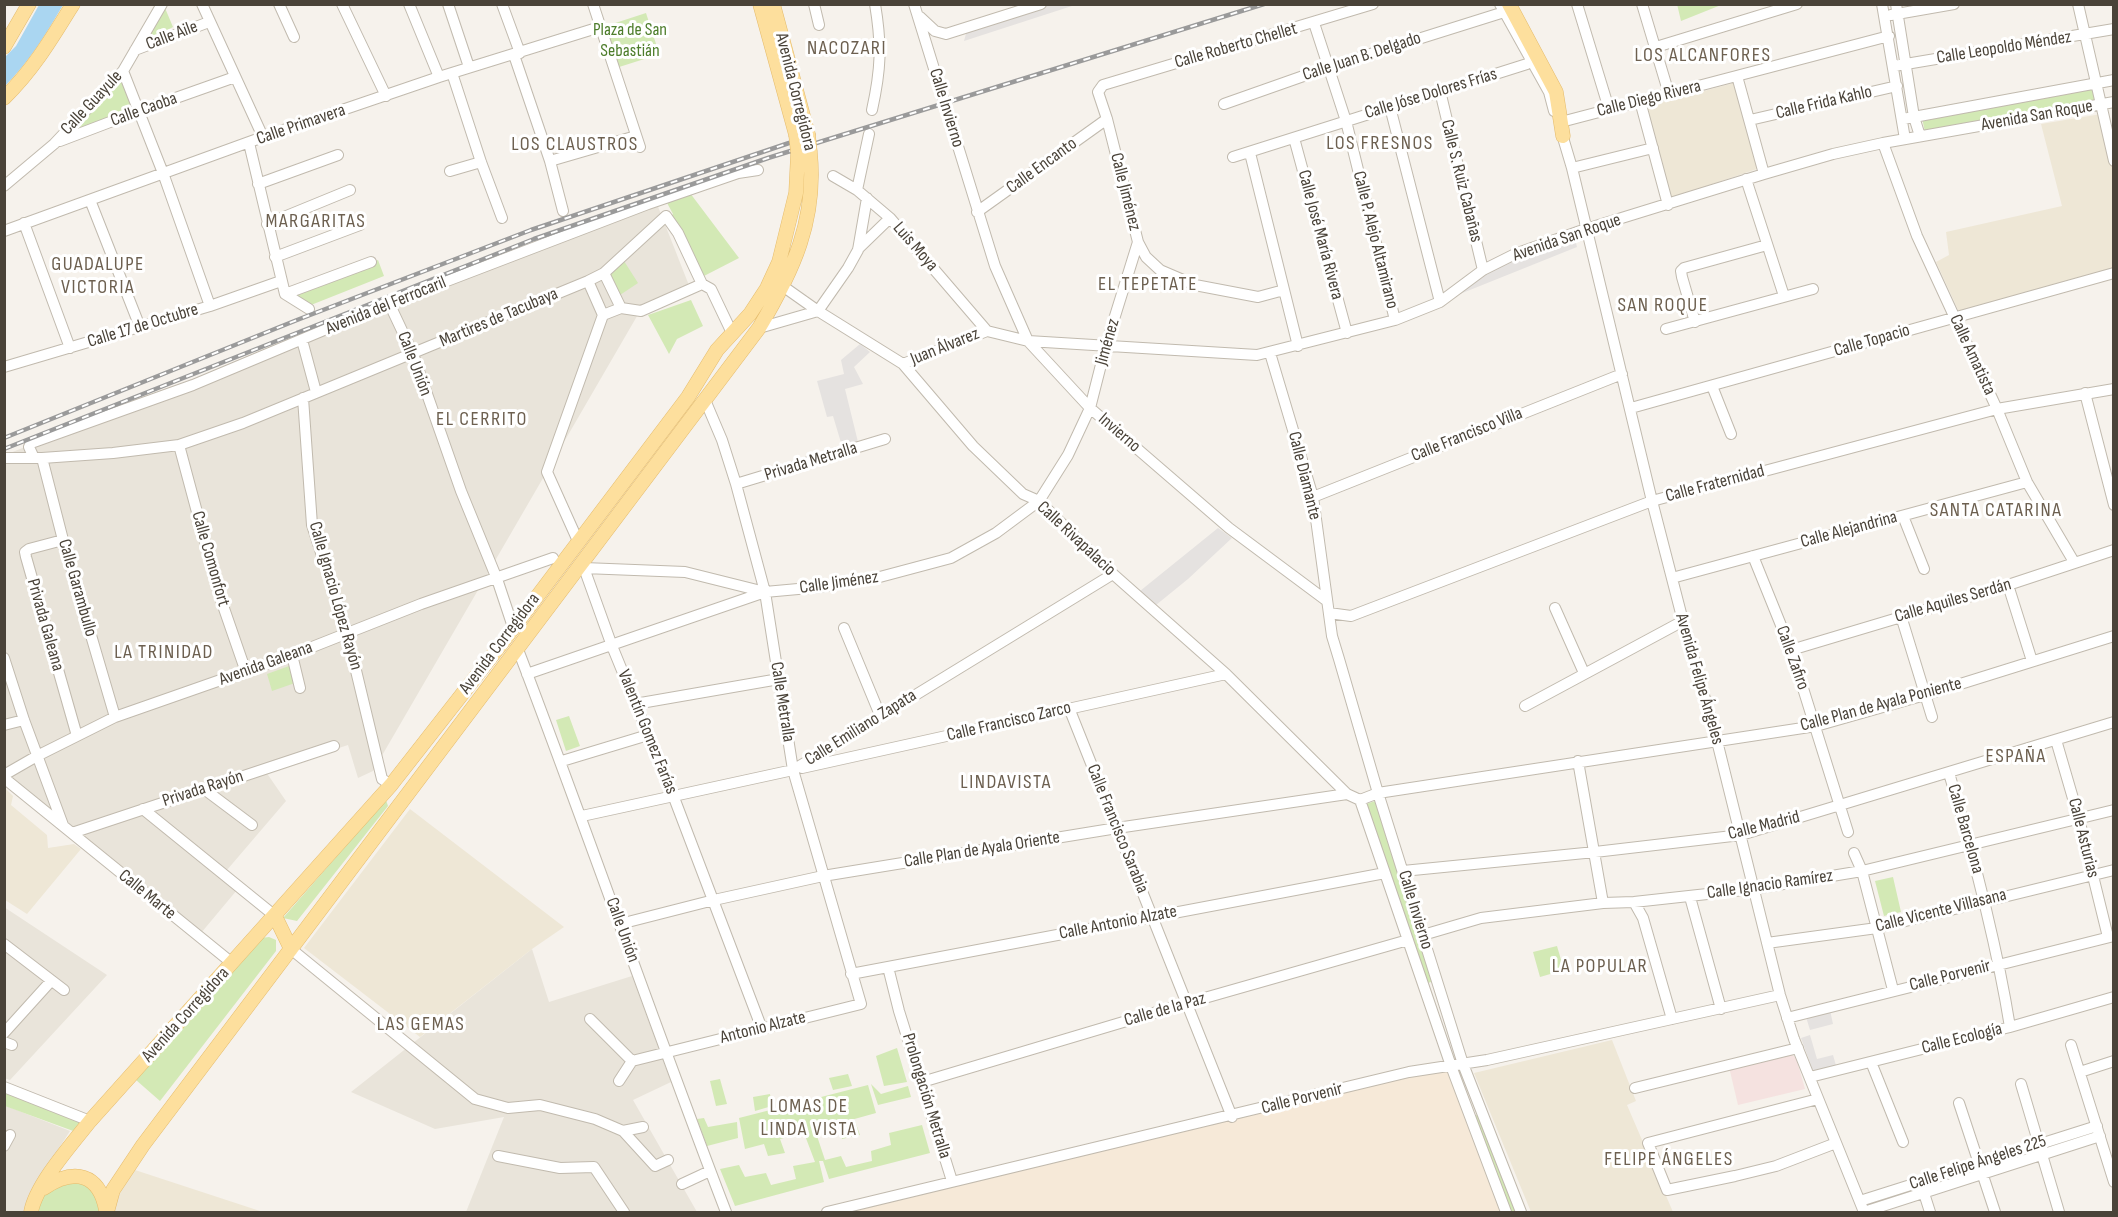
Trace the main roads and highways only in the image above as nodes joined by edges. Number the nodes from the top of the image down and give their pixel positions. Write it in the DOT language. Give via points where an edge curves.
graph roads {
  1 [pos="73,4"];
  2 [pos="760,4"];
  3 [pos="773,4"];
  4 [pos="27,6"];
  5 [pos="1504,7"];
  6 [pos="4,47"];
  7 [pos="4,98"];
  8 [pos="800,125"];
  9 [pos="1562,129"];
  10 [pos="717,350"];
  11 [pos="732,365"];
  12 [pos="275,916"];
  13 [pos="291,949"];
  14 [pos="40,1190"];
  15 [pos="31,1212"];
  16 [pos="107,1212"];
  1 -- 7 [label="main road" via="42,56"];
  2 -- 8 [label="main road, Avenida Corregidora"];
  3 -- 8 [label="main road, Avenida Corregidora"];
  4 -- 6 [label="main road"];
  5 -- 9 [label="main road, Avenida Felipe Ángeles" via="1556,92"];
  8 -- 10 [label="main road, Avenida Corregidora, bridge" via="796,192 779,262 750,314"];
  8 -- 11 [label="main road, Avenida Corregidora, bridge" via="810,152 812,192 805,228 784,287"];
  10 -- 11 [label="main road" via="731,357"];
  10 -- 12 [label="main road, Avenida Corregidora" via="688,397 391,785"];
  11 -- 13 [label="main road, Avenida Corregidora"];
  12 -- 13 [label="main road"];
  12 -- 14 [label="main road, Avenida Corregidora" via="90,1121"];
  13 -- 16 [label="main road, Avenida Corregidora" via="143,1145 113,1190"];
  14 -- 15 [label="main road, Avenida Corregidora"];
  14 -- 16 [label="main road" via="56,1179 81,1176 92,1181 104,1196"];
}
